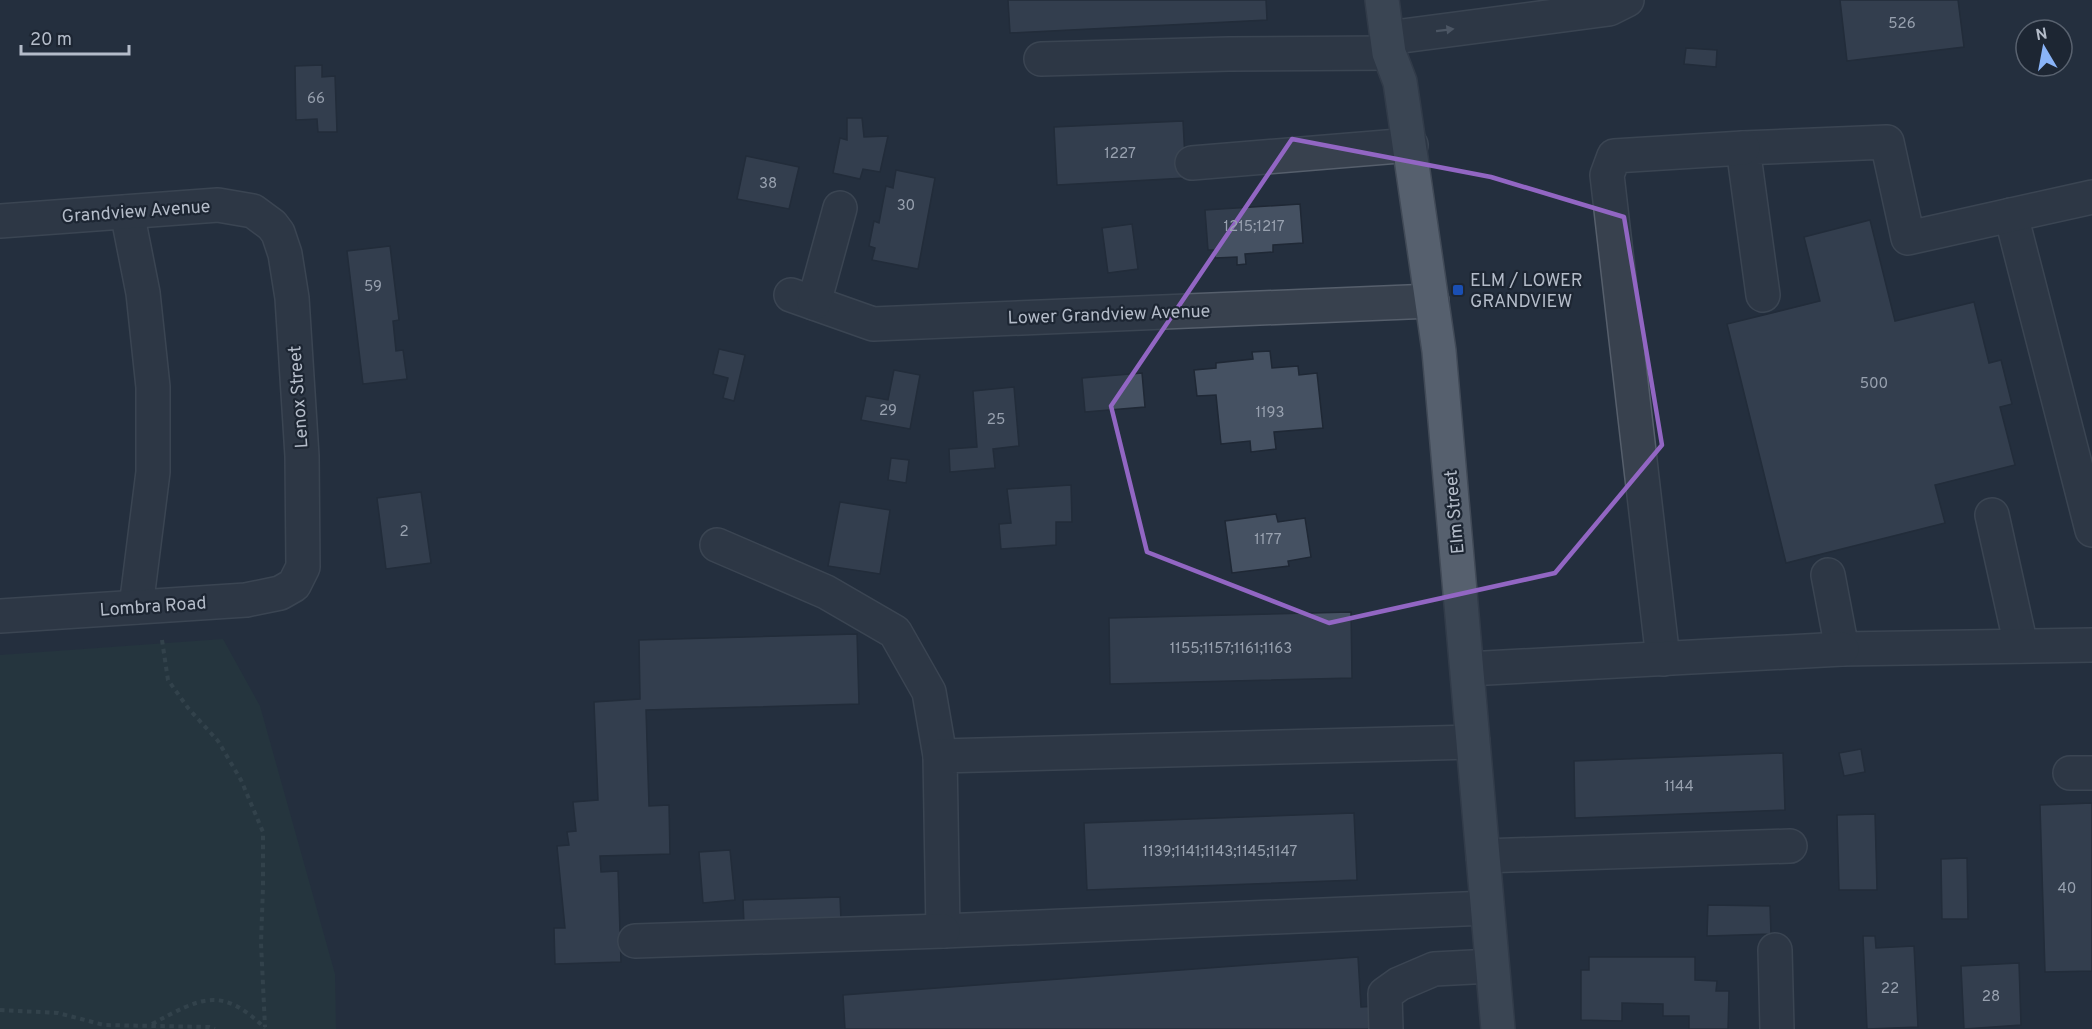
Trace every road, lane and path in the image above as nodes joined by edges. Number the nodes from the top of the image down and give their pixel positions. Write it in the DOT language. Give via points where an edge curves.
graph roads {
  1 [pos="1382,0"];
  2 [pos="1626,0"];
  3 [pos="1388,45"];
  4 [pos="1041,59"];
  5 [pos="1411,145"];
  6 [pos="1743,148"];
  7 [pos="1192,163"];
  8 [pos="2092,197"];
  9 [pos="840,208"];
  10 [pos="127,212"];
  11 [pos="2011,215"];
  12 [pos="0,221"];
  13 [pos="269,222"];
  14 [pos="1763,295"];
  15 [pos="1432,301"];
  16 [pos="1992,515"];
  17 [pos="2092,530"];
  18 [pos="717,545"];
  19 [pos="1828,575"];
  20 [pos="298,577"];
  21 [pos="146,607"];
  22 [pos="0,616"];
  23 [pos="2092,645"];
  24 [pos="2021,646"];
  25 [pos="1842,649"];
  26 [pos="1663,659"];
  27 [pos="1467,669"];
  28 [pos="1473,742"];
  29 [pos="940,756"];
  30 [pos="1790,846"];
  31 [pos="1483,855"];
  32 [pos="1487,908"];
  33 [pos="943,931"];
  34 [pos="635,941"];
  35 [pos="1775,950"];
  36 [pos="1492,966"];
  37 [pos="0,1010"];
  38 [pos="151,1024"];
  39 [pos="265,1028"];
  40 [pos="216,1029"];
  41 [pos="1386,1029"];
  42 [pos="1498,1029"];
  43 [pos="1777,1029"];
  1 -- 3 [label="main road, Elm Street"];
  3 -- 2 [label="street, one-way" via="1609,9"];
  3 -- 4 [label="street"];
  3 -- 5 [label="main road, Elm Street" via="1400,82"];
  5 -- 7 [label="street"];
  5 -- 15 [label="main road, Elm Street"];
  6 -- 11 [label="street" via="1887,142 1908,238"];
  6 -- 14 [label="street"];
  6 -- 26 [label="street" via="1614,156 1607,175"];
  8 -- 11 [label="street"];
  9 -- 15 [label="street, Lower Grandview Avenue" via="803,299 873,324"];
  10 -- 12 [label="street, Grandview Avenue"];
  10 -- 13 [label="street, Grandview Avenue" via="218,205 253,211"];
  10 -- 21 [label="street" via="143,293 153,387"];
  11 -- 17 [label="street"];
  13 -- 20 [label="street, Lenox Street" via="278,233 285,254 292,298 302,456 303,567"];
  15 -- 27 [label="main road, Elm Street"];
  16 -- 24 [label="street"];
  18 -- 29 [label="street" via="826,592 895,632 929,692"];
  19 -- 25 [label="street"];
  20 -- 21 [label="street, Lombra Road" via="294,585 280,593 246,600"];
  21 -- 22 [label="street, Lombra Road"];
  21 -- 39 [label="path" via="168,680 218,741 241,780 263,832 261,943"];
  23 -- 24 [label="street"];
  24 -- 25 [label="street"];
  25 -- 26 [label="street"];
  26 -- 27 [label="street"];
  27 -- 28 [label="main road, Elm Street"];
  28 -- 29 [label="street"];
  28 -- 31 [label="main road, Elm Street"];
  29 -- 33 [label="street"];
  30 -- 31 [label="street"];
  31 -- 32 [label="main road, Elm Street"];
  32 -- 33 [label="street"];
  32 -- 36 [label="main road, Elm Street"];
  33 -- 34 [label="street"];
  35 -- 43 [label="street"];
  36 -- 41 [label="street" via="1434,969 1399,984 1385,994"];
  36 -- 42 [label="main road, Elm Street"];
  37 -- 38 [label="path" via="58,1013 104,1025"];
  38 -- 39 [label="path" via="214,998 238,1006"];
  38 -- 40 [label="path"];
}
